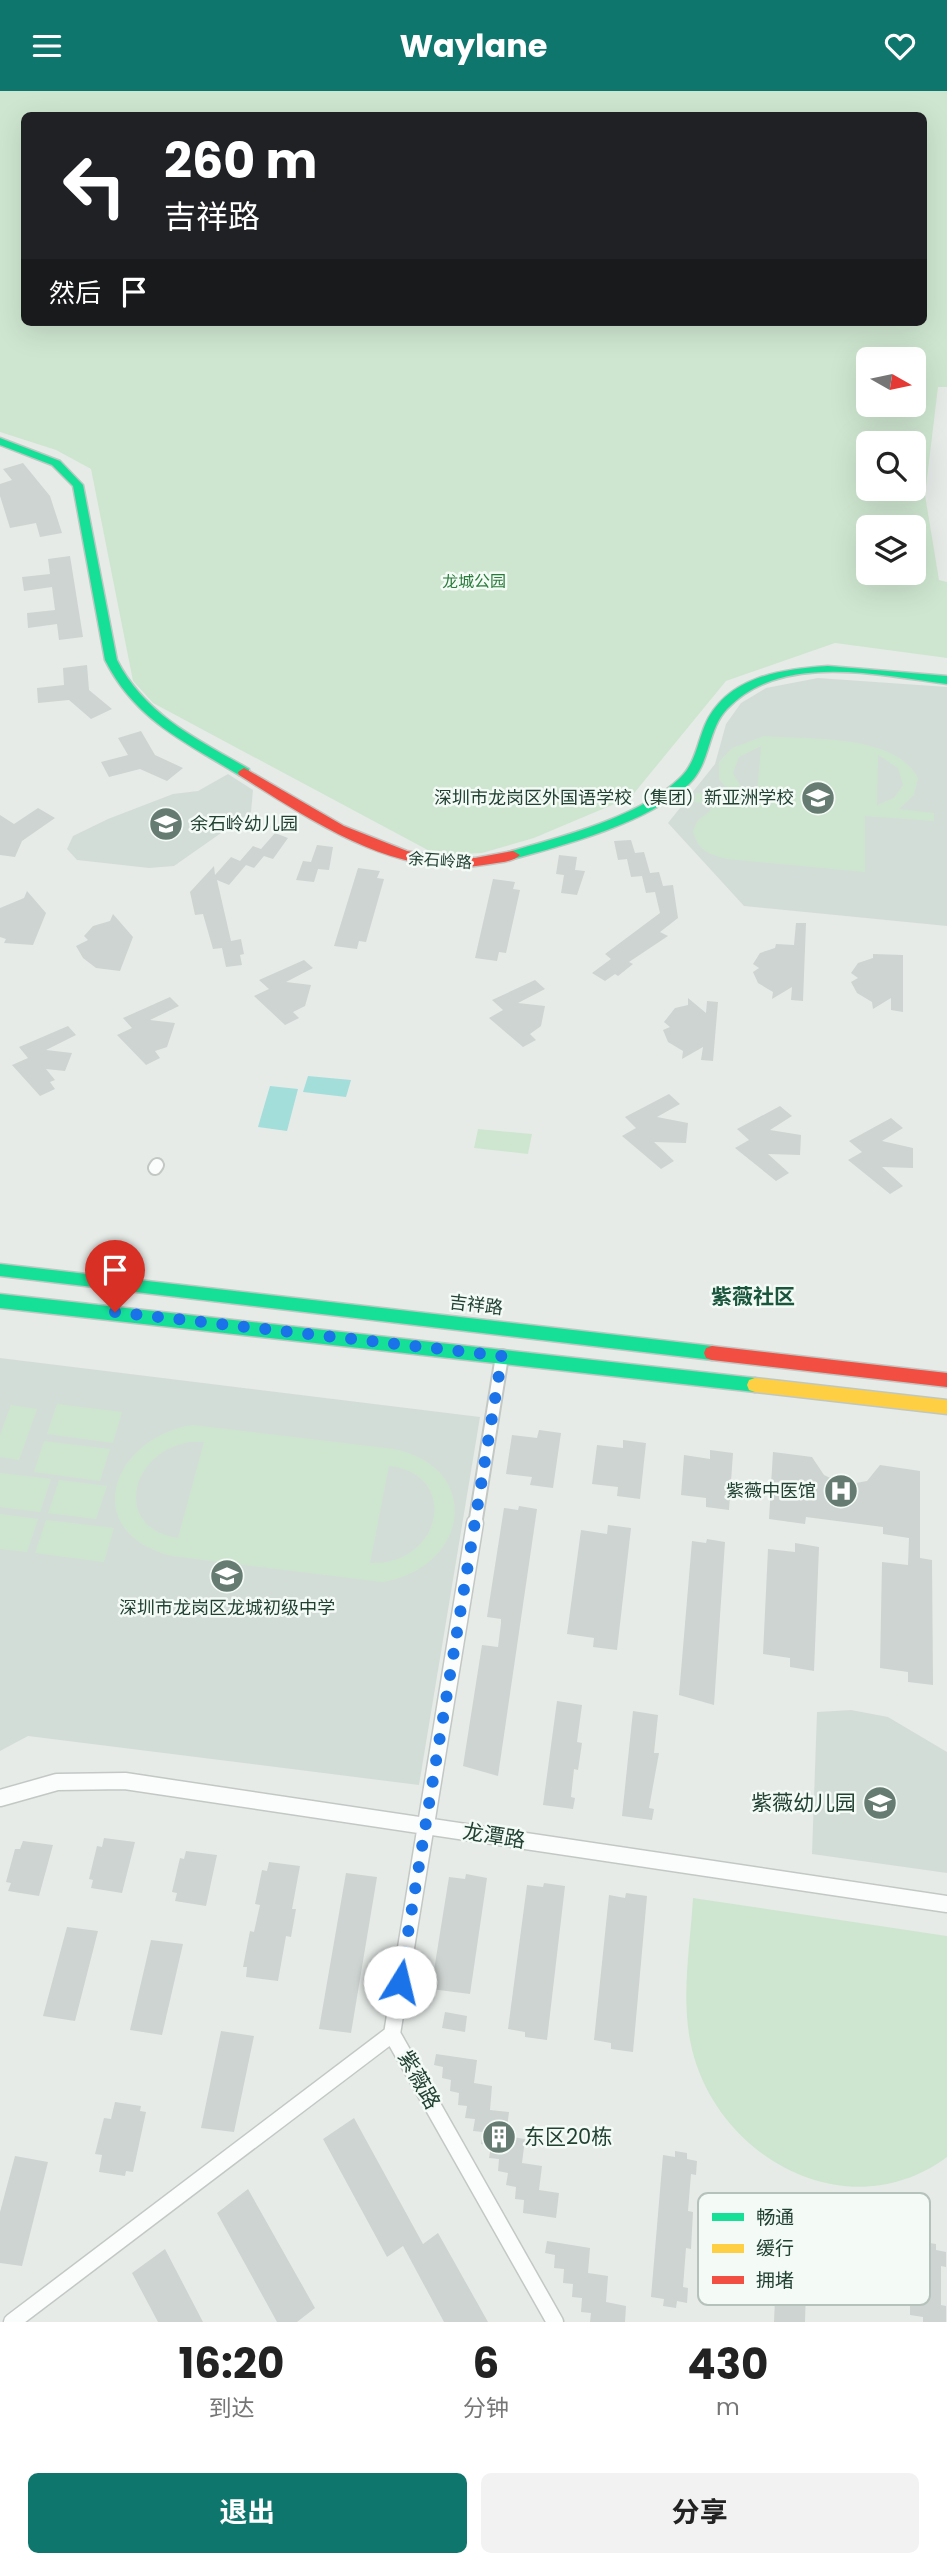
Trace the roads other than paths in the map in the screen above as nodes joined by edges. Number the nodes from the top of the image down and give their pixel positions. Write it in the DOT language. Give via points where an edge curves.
graph roads {
  1 [pos="0,441"];
  2 [pos="947,680"];
  3 [pos="0,1270"];
  4 [pos="0,1301"];
  5 [pos="502,1356"];
  6 [pos="947,1380"];
  7 [pos="947,1407"];
  8 [pos="0,1798"];
  9 [pos="424,1826"];
  10 [pos="947,1904"];
  11 [pos="393,2034"];
  12 [pos="12,2322"];
  13 [pos="555,2322"];
  1 -- 2 [label="street, 余石岭路" via="49,459 78,485 111,660 124,687 139,704 362,843 402,858 447,864 501,859 654,804 697,769 723,706 748,686 770,677 823,670"];
  3 -- 6 [label="street, 吉祥路"];
  4 -- 5 [label="street"];
  5 -- 7 [label="street"];
  5 -- 9 [label="street, 紫薇路"];
  8 -- 9 [label="street, 龙潭路" via="57,1782 103,1779"];
  9 -- 10 [label="street, 龙潭路"];
  9 -- 11 [label="street, 紫薇路"];
  11 -- 12 [label="street"];
  11 -- 13 [label="street, 紫薇路"];
}
